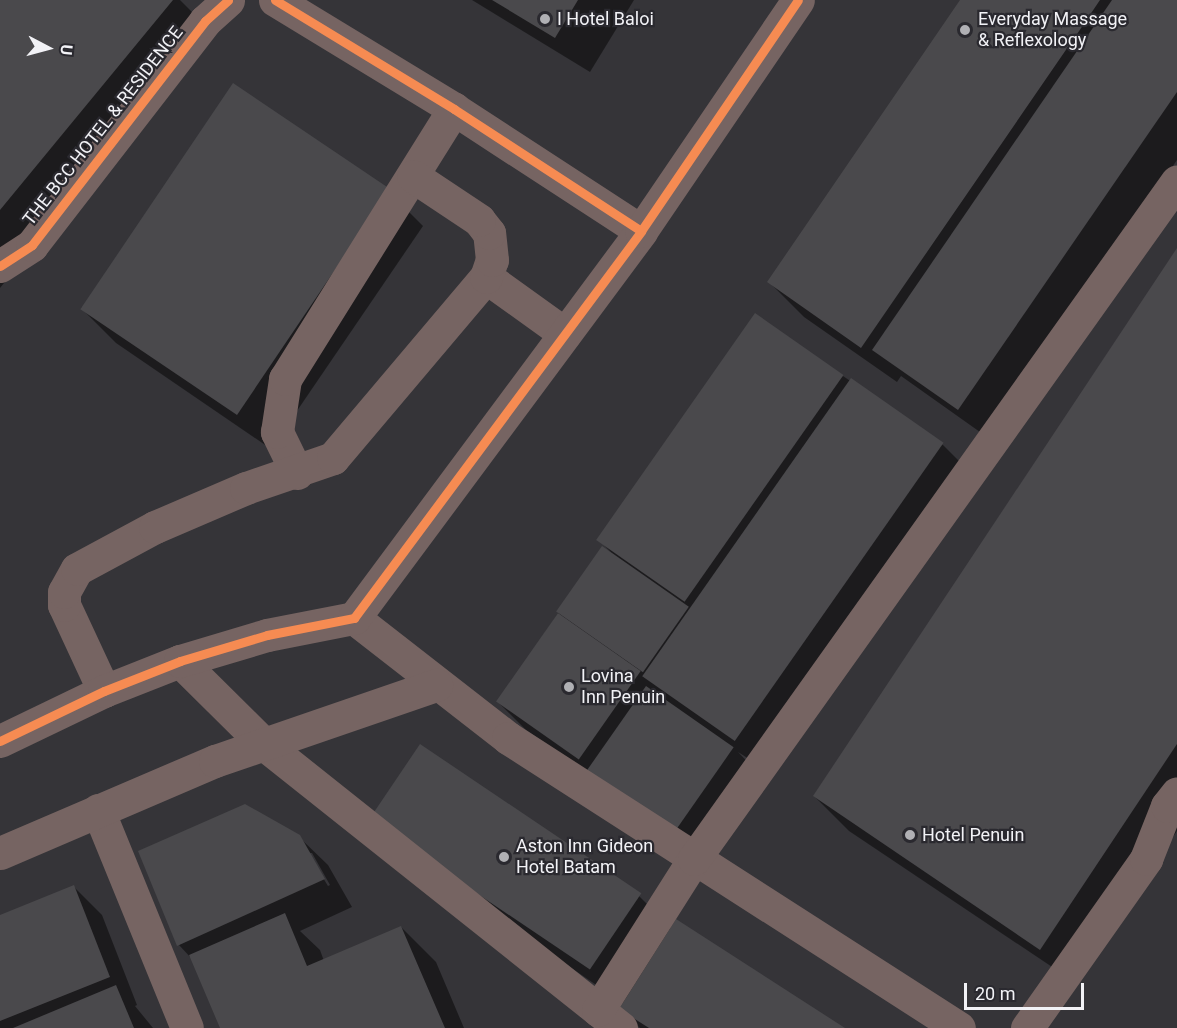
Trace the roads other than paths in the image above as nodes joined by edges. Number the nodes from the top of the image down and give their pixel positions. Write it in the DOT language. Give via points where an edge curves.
graph roads {
  1 [pos="228,0"];
  2 [pos="275,0"];
  3 [pos="798,0"];
  4 [pos="454,109"];
  5 [pos="413,176"];
  6 [pos="1177,181"];
  7 [pos="641,231"];
  8 [pos="0,266"];
  9 [pos="486,277"];
  10 [pos="565,334"];
  11 [pos="297,473"];
  12 [pos="354,618"];
  13 [pos="180,661"];
  14 [pos="436,685"];
  15 [pos="104,691"];
  16 [pos="0,741"];
  17 [pos="265,745"];
  18 [pos="1177,793"];
  19 [pos="98,810"];
  20 [pos="0,853"];
  21 [pos="694,859"];
  22 [pos="610,1019"];
  23 [pos="187,1028"];
  24 [pos="959,1028"];
  25 [pos="1027,1028"];
  1 -- 8 [label="street, THE BCC HOTEL & RESIDENCE" via="205,21 32,245"];
  2 -- 4 [label="street"];
  3 -- 7 [label="street"];
  4 -- 5 [label="street"];
  4 -- 7 [label="street"];
  5 -- 9 [label="street" via="479,220 489,233 492,260"];
  5 -- 11 [label="street" via="285,379 277,432"];
  6 -- 21 [label="street"];
  7 -- 10 [label="street"];
  9 -- 10 [label="street"];
  9 -- 11 [label="street" via="333,458"];
  10 -- 12 [label="street"];
  11 -- 15 [label="street" via="246,488 155,526 77,569 64,592 64,605"];
  12 -- 13 [label="street" via="267,635"];
  12 -- 14 [label="street"];
  13 -- 15 [label="street"];
  13 -- 17 [label="street"];
  14 -- 17 [label="street"];
  14 -- 21 [label="street" via="508,738"];
  15 -- 16 [label="street"];
  17 -- 19 [label="street" via="215,761"];
  17 -- 22 [label="street"];
  18 -- 25 [label="street" via="1167,806 1146,860"];
  19 -- 20 [label="street"];
  19 -- 23 [label="street"];
  21 -- 22 [label="street"];
  21 -- 24 [label="street"];
}
